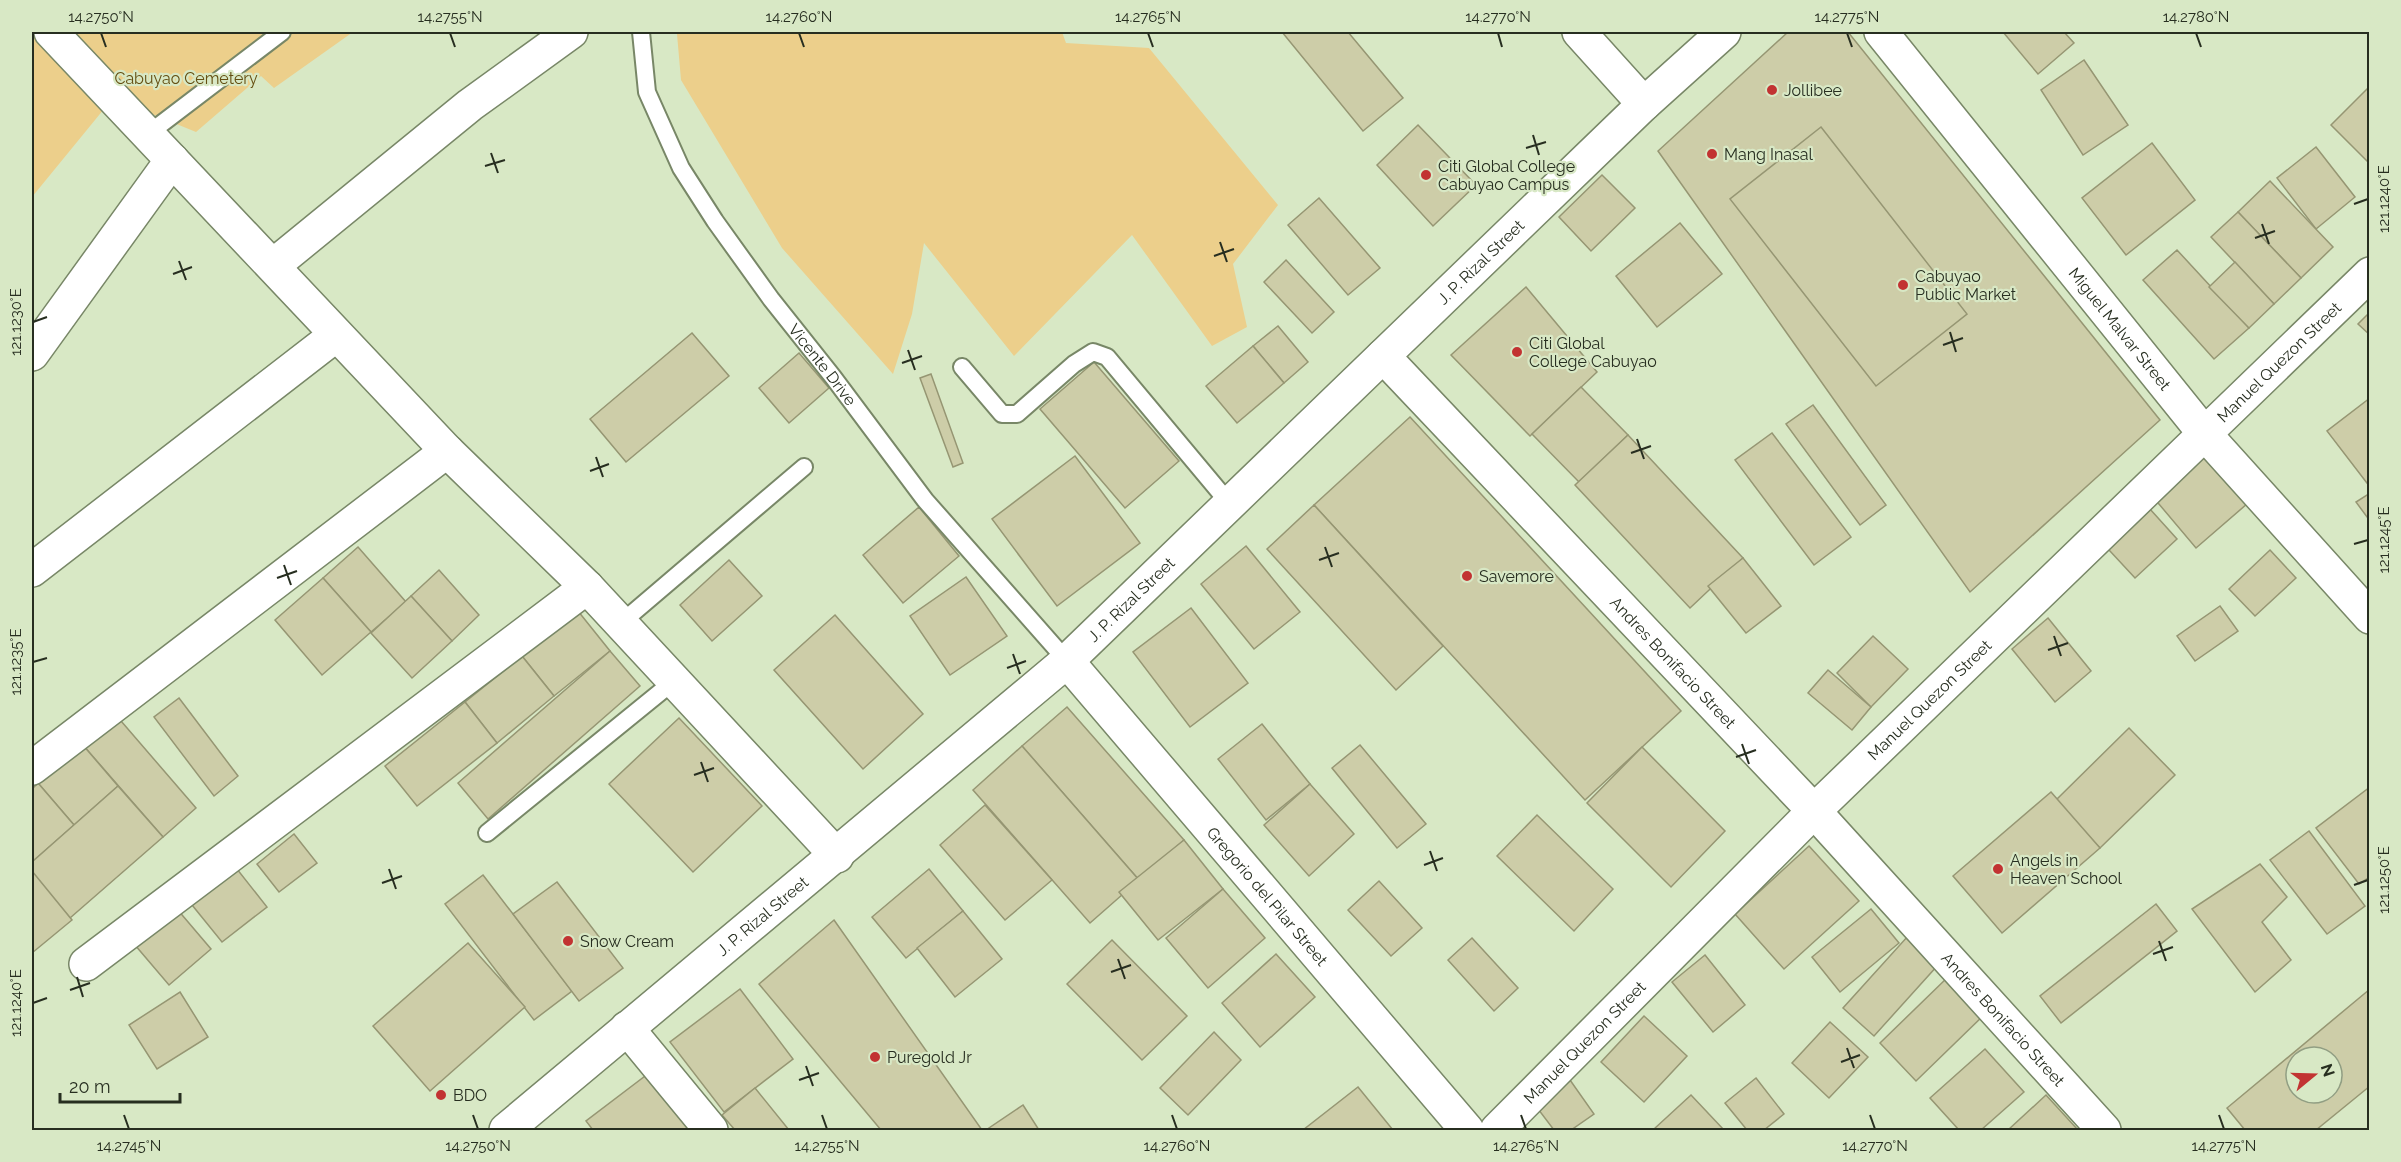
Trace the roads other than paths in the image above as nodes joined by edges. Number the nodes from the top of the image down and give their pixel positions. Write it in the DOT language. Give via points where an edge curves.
graph roads {
  1 [pos="51,32"];
  2 [pos="282,32"];
  3 [pos="571,32"];
  4 [pos="641,32"];
  5 [pos="1580,32"];
  6 [pos="1724,32"];
  7 [pos="1881,32"];
  8 [pos="1644,104"];
  9 [pos="148,134"];
  10 [pos="172,160"];
  11 [pos="274,265"];
  12 [pos="2370,274"];
  13 [pos="336,335"];
  14 [pos="32,354"];
  15 [pos="1383,356"];
  16 [pos="962,367"];
  17 [pos="2204,433"];
  18 [pos="447,451"];
  19 [pos="804,467"];
  20 [pos="1229,503"];
  21 [pos="32,570"];
  22 [pos="587,587"];
  23 [pos="2370,616"];
  24 [pos="621,623"];
  25 [pos="1066,662"];
  26 [pos="674,681"];
  27 [pos="32,768"];
  28 [pos="1814,812"];
  29 [pos="487,833"];
  30 [pos="837,856"];
  31 [pos="86,964"];
  32 [pos="627,1028"];
  33 [pos="507,1131"];
  34 [pos="711,1131"];
  35 [pos="1467,1131"];
  36 [pos="1497,1131"];
  37 [pos="2104,1131"];
  1 -- 9 [label="street"];
  2 -- 9 [label="lane"];
  3 -- 11 [label="street" via="470,105"];
  4 -- 25 [label="lane, Vicente Drive" via="647,92 681,168 715,221 925,500"];
  5 -- 8 [label="street"];
  6 -- 8 [label="street, J. P. Rizal Street"];
  7 -- 17 [label="street, Miguel Malvar Street"];
  8 -- 15 [label="street, J. P. Rizal Street"];
  9 -- 10 [label="street"];
  10 -- 11 [label="street"];
  10 -- 14 [label="street"];
  11 -- 13 [label="street"];
  12 -- 17 [label="street, Manuel Quezon Street"];
  13 -- 18 [label="street"];
  13 -- 21 [label="street"];
  15 -- 20 [label="street, J. P. Rizal Street"];
  15 -- 28 [label="street, Andres Bonifacio Street"];
  16 -- 20 [label="lane" via="1002,414 1017,414 1074,364 1093,352 1107,357"];
  17 -- 23 [label="street, Miguel Malvar Street"];
  17 -- 28 [label="street, Manuel Quezon Street"];
  18 -- 22 [label="street"];
  18 -- 27 [label="street"];
  19 -- 24 [label="lane"];
  20 -- 25 [label="street, J. P. Rizal Street"];
  22 -- 24 [label="street"];
  22 -- 31 [label="street"];
  24 -- 26 [label="street"];
  25 -- 30 [label="street, J. P. Rizal Street"];
  25 -- 35 [label="street, Gregorio del Pilar Street"];
  26 -- 29 [label="lane"];
  26 -- 30 [label="street"];
  28 -- 36 [label="street, Manuel Quezon Street"];
  28 -- 37 [label="street, Andres Bonifacio Street"];
  30 -- 32 [label="street, J. P. Rizal Street"];
  32 -- 33 [label="street, J. P. Rizal Street"];
  32 -- 34 [label="street"];
}
